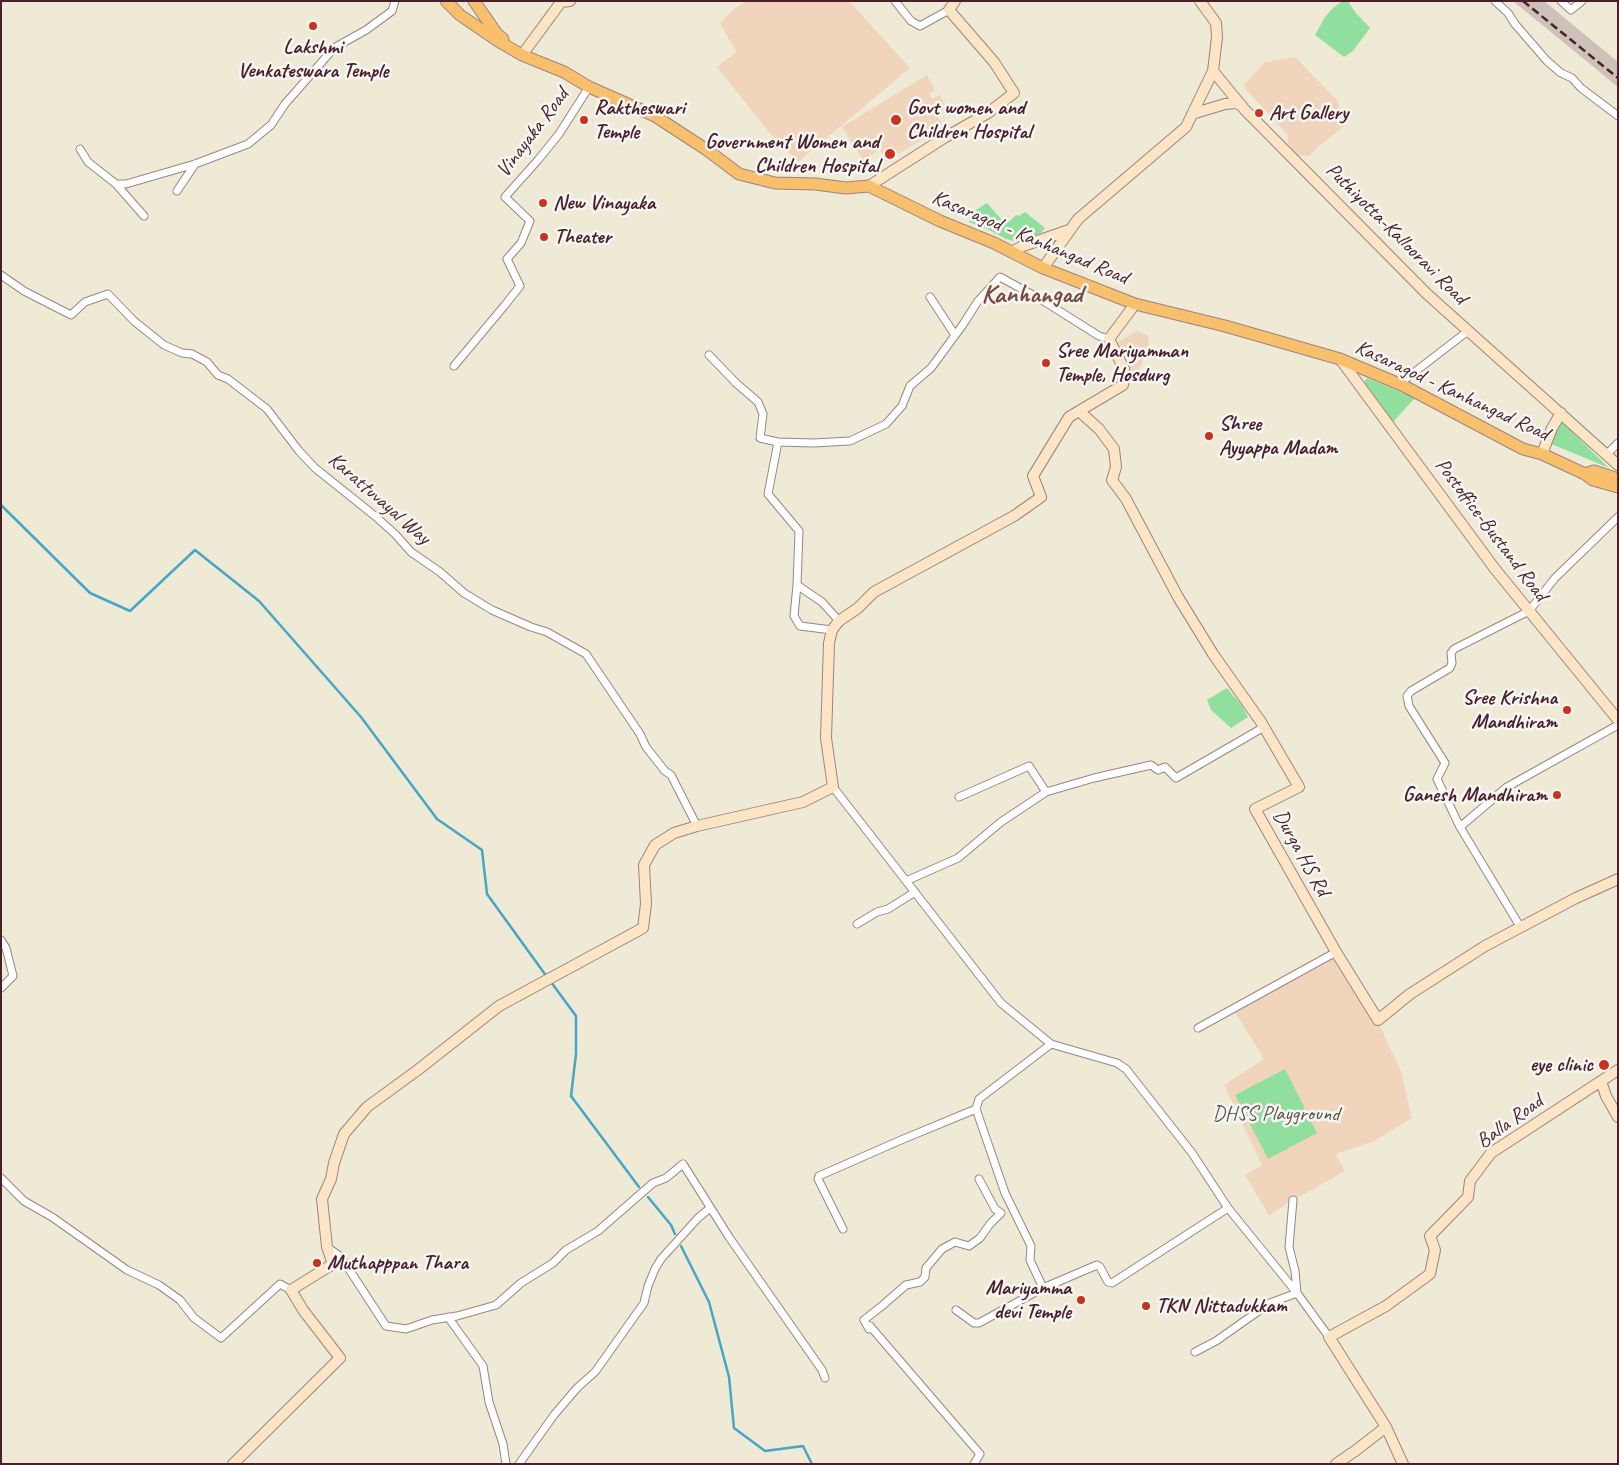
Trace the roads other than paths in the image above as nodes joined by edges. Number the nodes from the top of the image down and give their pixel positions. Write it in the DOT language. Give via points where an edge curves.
graph roads {
  1 [pos="395,1"];
  2 [pos="446,1"];
  3 [pos="474,1"];
  4 [pos="570,1"];
  5 [pos="895,1"];
  6 [pos="955,1"];
  7 [pos="1200,1"];
  8 [pos="1495,1"];
  9 [pos="1561,1"];
  10 [pos="1582,1"];
  11 [pos="949,10"];
  12 [pos="522,55"];
  13 [pos="1213,70"];
  14 [pos="589,87"];
  15 [pos="1242,106"];
  16 [pos="1192,114"];
  17 [pos="1618,116"];
  18 [pos="80,149"];
  19 [pos="195,164"];
  20 [pos="116,184"];
  21 [pos="869,186"];
  22 [pos="177,191"];
  23 [pos="144,216"];
  24 [pos="1070,229"];
  25 [pos="1012,252"];
  26 [pos="1043,268"];
  27 [pos="1,275"];
  28 [pos="930,297"];
  29 [pos="1135,304"];
  30 [pos="1468,331"];
  31 [pos="955,335"];
  32 [pos="1109,339"];
  33 [pos="710,355"];
  34 [pos="1340,359"];
  35 [pos="454,366"];
  36 [pos="1399,384"];
  37 [pos="1079,411"];
  38 [pos="1560,413"];
  39 [pos="778,442"];
  40 [pos="1618,443"];
  41 [pos="1542,454"];
  42 [pos="1607,454"];
  43 [pos="1618,465"];
  44 [pos="1585,474"];
  45 [pos="1618,479"];
  46 [pos="1618,487"];
  47 [pos="1618,517"];
  48 [pos="797,585"];
  49 [pos="1529,612"];
  50 [pos="839,621"];
  51 [pos="832,630"];
  52 [pos="1618,720"];
  53 [pos="1618,725"];
  54 [pos="1264,727"];
  55 [pos="833,787"];
  56 [pos="1046,792"];
  57 [pos="960,797"];
  58 [pos="697,826"];
  59 [pos="1460,827"];
  60 [pos="1618,878"];
  61 [pos="906,881"];
  62 [pos="914,892"];
  63 [pos="858,924"];
  64 [pos="1521,928"];
  65 [pos="1,940"];
  66 [pos="1336,952"];
  67 [pos="1,988"];
  68 [pos="1198,1028"];
  69 [pos="1051,1044"];
  70 [pos="1618,1070"];
  71 [pos="1601,1081"];
  72 [pos="976,1109"];
  73 [pos="1618,1118"];
  74 [pos="1,1178"];
  75 [pos="979,1179"];
  76 [pos="1293,1200"];
  77 [pos="710,1208"];
  78 [pos="1228,1208"];
  79 [pos="843,1229"];
  80 [pos="327,1247"];
  81 [pos="1044,1288"];
  82 [pos="291,1290"];
  83 [pos="1297,1293"];
  84 [pos="956,1310"];
  85 [pos="448,1317"];
  86 [pos="1329,1337"];
  87 [pos="1195,1352"];
  88 [pos="825,1378"];
  89 [pos="1386,1427"];
  90 [pos="233,1464"];
  91 [pos="506,1464"];
  92 [pos="519,1464"];
  93 [pos="974,1464"];
  94 [pos="1336,1464"];
  95 [pos="1403,1464"];
  1 -- 19 [label="street" via="392,11 334,48 271,125 248,144"];
  2 -- 12 [label="main road" via="460,15"];
  3 -- 12 [label="main road" via="497,34"];
  4 -- 12 [label="street" via="561,2"];
  5 -- 11 [label="street" via="911,21 920,26"];
  6 -- 11 [label="street"];
  7 -- 13 [label="street" via="1216,23"];
  8 -- 17 [label="street" via="1547,61"];
  9 -- 10 [label="street" via="1571,10"];
  11 -- 21 [label="street" via="994,62 1014,93 988,113"];
  12 -- 14 [label="main road" via="564,72"];
  13 -- 15 [label="street, Puthiyotta-Kallooravi Road"];
  13 -- 16 [label="street"];
  14 -- 21 [label="main road" via="655,116 739,174 775,183 846,188"];
  14 -- 35 [label="street, Vinayaka Road" via="558,134 505,197 530,221 521,243 507,259 520,286"];
  15 -- 16 [label="street" via="1225,104"];
  15 -- 30 [label="street, Puthiyotta-Kallooravi Road" via="1397,265"];
  16 -- 24 [label="street" via="1186,127"];
  18 -- 20 [label="street" via="88,162"];
  19 -- 20 [label="street"];
  19 -- 22 [label="street"];
  20 -- 23 [label="street"];
  21 -- 25 [label="main road, Kasaragod - Kanhangad Road"];
  24 -- 25 [label="street"];
  24 -- 26 [label="street"];
  25 -- 26 [label="main road, Kasaragod - Kanhangad Road"];
  26 -- 29 [label="main road, Kasaragod - Kanhangad Road"];
  27 -- 58 [label="street, Karattuvayal Way" via="71,315 86,302 108,294 164,345 207,362 218,375 228,379 267,410 315,468 375,516 411,552 464,593 492,610 548,632 586,654 646,747 671,775"];
  28 -- 31 [label="street"];
  29 -- 32 [label="street"];
  29 -- 34 [label="main road, Kasaragod - Kanhangad Road"];
  30 -- 36 [label="street"];
  30 -- 38 [label="street, Puthiyotta-Kallooravi Road"];
  31 -- 32 [label="street" via="978,301 1000,277 1098,336"];
  31 -- 39 [label="street" via="930,368 910,386 902,406 886,424 850,442"];
  32 -- 37 [label="street" via="1124,369 1123,385"];
  33 -- 39 [label="street" via="736,384 758,402 763,414 760,438"];
  34 -- 36 [label="main road, Kasaragod - Kanhangad Road"];
  34 -- 49 [label="street, Postoffice-Bustand Road"];
  36 -- 41 [label="main road, Kasaragod - Kanhangad Road" via="1524,449"];
  37 -- 50 [label="street" via="1069,417 1033,476 1041,497 1014,516 874,592"];
  37 -- 54 [label="street, Durga HS Rd" via="1099,429 1114,449 1116,467 1112,480 1126,499 1178,597 1213,654"];
  38 -- 41 [label="street"];
  38 -- 42 [label="street, Puthiyotta-Kallooravi Road"];
  39 -- 48 [label="street" via="768,494 799,531"];
  40 -- 42 [label="street"];
  41 -- 44 [label="main road, Kasaragod - Kanhangad Road"];
  42 -- 43 [label="street, Puthiyotta-Kallooravi Road"];
  44 -- 45 [label="main road" via="1594,471"];
  44 -- 46 [label="main road, Kasaragod - Kanhangad Road" via="1593,480"];
  47 -- 49 [label="street" via="1555,578"];
  48 -- 50 [label="street" via="822,602"];
  48 -- 51 [label="street" via="794,616 800,626"];
  49 -- 52 [label="street, Postoffice-Bustand Road"];
  49 -- 59 [label="street" via="1454,649 1450,668 1407,696 1409,706 1445,763 1437,779"];
  50 -- 51 [label="street"];
  51 -- 55 [label="street" via="826,738"];
  53 -- 59 [label="street" via="1507,787"];
  54 -- 56 [label="street" via="1176,778 1165,767 1158,770 1152,764"];
  54 -- 66 [label="street, Durga HS Rd" via="1299,787 1255,809"];
  55 -- 58 [label="street" via="802,802"];
  55 -- 61 [label="street"];
  56 -- 57 [label="street" via="1029,766"];
  56 -- 61 [label="street" via="958,858"];
  58 -- 80 [label="street" via="674,833 655,846 644,865 646,904 643,928 499,1006 367,1107 344,1134 322,1199"];
  59 -- 64 [label="street"];
  60 -- 64 [label="street, Durga HS Rd"];
  61 -- 62 [label="street"];
  62 -- 63 [label="street"];
  62 -- 69 [label="street" via="1001,1003"];
  64 -- 66 [label="street, Durga HS Rd" via="1445,971 1378,1020"];
  65 -- 67 [label="street" via="13,976"];
  66 -- 68 [label="street"];
  69 -- 72 [label="street" via="979,1099"];
  69 -- 78 [label="street" via="1116,1063 1126,1069 1192,1153"];
  70 -- 71 [label="street, Balla Road"];
  71 -- 73 [label="street"];
  71 -- 86 [label="street, Balla Road" via="1491,1153 1470,1182 1468,1197 1430,1236 1435,1250 1430,1274 1386,1306"];
  72 -- 79 [label="street" via="819,1176"];
  72 -- 81 [label="street" via="1005,1193 1031,1246 1030,1260"];
  74 -- 82 [label="street" via="24,1201 128,1270 180,1300 194,1318 221,1338 280,1284"];
  75 -- 93 [label="street" via="995,1209 1001,1213 969,1246 954,1242 942,1249 926,1268 920,1282 906,1285 864,1320 980,1454"];
  76 -- 83 [label="street" via="1289,1247"];
  77 -- 85 [label="street" via="683,1164 666,1178 653,1183 598,1231 566,1250 496,1305"];
  77 -- 88 [label="street"];
  77 -- 92 [label="street" via="661,1259 644,1303 595,1372 554,1415"];
  78 -- 81 [label="street" via="1110,1283 1097,1266"];
  78 -- 83 [label="street"];
  80 -- 82 [label="street" via="333,1264"];
  80 -- 85 [label="street" via="341,1257 386,1326 406,1329"];
  81 -- 84 [label="street" via="979,1323"];
  82 -- 90 [label="street" via="340,1358"];
  83 -- 86 [label="street"];
  83 -- 87 [label="street" via="1270,1303"];
  85 -- 91 [label="street" via="483,1366"];
  86 -- 89 [label="street"];
  89 -- 94 [label="street"];
  89 -- 95 [label="street"];
}
